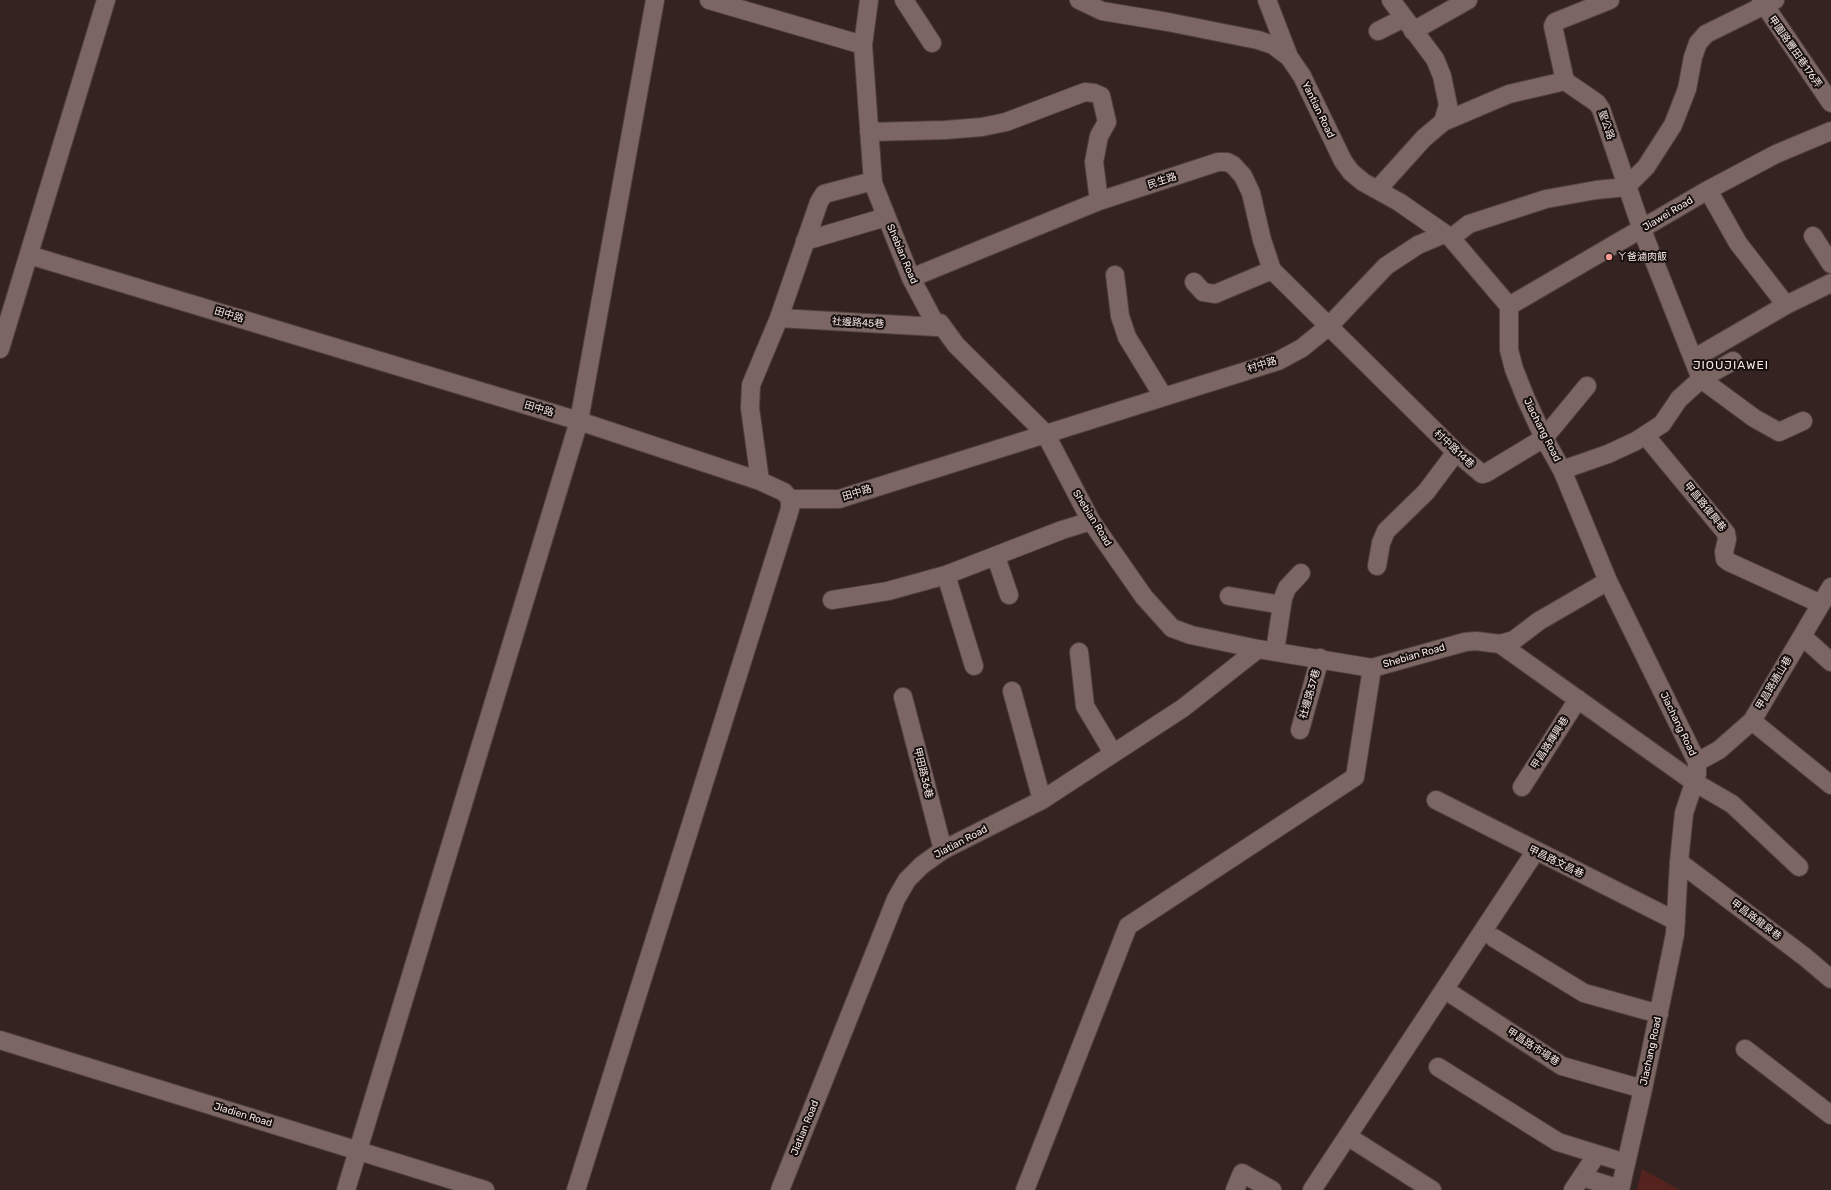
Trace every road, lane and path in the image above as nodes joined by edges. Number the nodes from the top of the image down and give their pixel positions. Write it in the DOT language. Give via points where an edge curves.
graph roads {
  1 [pos="106,0"];
  2 [pos="656,0"];
  3 [pos="709,0"];
  4 [pos="870,0"];
  5 [pos="904,0"];
  6 [pos="1079,0"];
  7 [pos="1267,0"];
  8 [pos="1391,0"];
  9 [pos="1610,0"];
  10 [pos="1464,1"];
  11 [pos="1766,2"];
  12 [pos="1408,24"];
  13 [pos="1378,31"];
  14 [pos="932,43"];
  15 [pos="863,45"];
  16 [pos="1289,57"];
  17 [pos="1565,81"];
  18 [pos="1831,103"];
  19 [pos="1442,122"];
  20 [pos="1831,131"];
  21 [pos="869,132"];
  22 [pos="873,180"];
  23 [pos="1626,187"];
  24 [pos="1378,189"];
  25 [pos="1708,190"];
  26 [pos="1099,201"];
  27 [pos="886,217"];
  28 [pos="1642,230"];
  29 [pos="1448,236"];
  30 [pos="1813,236"];
  31 [pos="805,241"];
  32 [pos="29,255"];
  33 [pos="1831,264"];
  34 [pos="1272,270"];
  35 [pos="1115,275"];
  36 [pos="912,278"];
  37 [pos="1194,282"];
  38 [pos="1831,284"];
  39 [pos="1786,305"];
  40 [pos="1509,306"];
  41 [pos="779,318"];
  42 [pos="1328,326"];
  43 [pos="937,327"];
  44 [pos="0,349"];
  45 [pos="1693,359"];
  46 [pos="1733,361"];
  47 [pos="1701,379"];
  48 [pos="1587,386"];
  49 [pos="1163,396"];
  50 [pos="579,421"];
  51 [pos="1803,421"];
  52 [pos="1044,433"];
  53 [pos="1645,435"];
  54 [pos="1544,438"];
  55 [pos="1456,452"];
  56 [pos="1562,470"];
  57 [pos="760,481"];
  58 [pos="790,499"];
  59 [pos="1091,521"];
  60 [pos="996,557"];
  61 [pos="1377,566"];
  62 [pos="1301,574"];
  63 [pos="946,575"];
  64 [pos="1608,581"];
  65 [pos="1831,587"];
  66 [pos="1009,595"];
  67 [pos="1229,596"];
  68 [pos="832,600"];
  69 [pos="1821,604"];
  70 [pos="1282,605"];
  71 [pos="1802,636"];
  72 [pos="1500,644"];
  73 [pos="1258,649"];
  74 [pos="1078,652"];
  75 [pos="1275,652"];
  76 [pos="1320,658"];
  77 [pos="1831,662"];
  78 [pos="974,666"];
  79 [pos="1372,668"];
  80 [pos="1012,691"];
  81 [pos="904,697"];
  82 [pos="1578,699"];
  83 [pos="1752,721"];
  84 [pos="1300,730"];
  85 [pos="1113,753"];
  86 [pos="1697,762"];
  87 [pos="1694,782"];
  88 [pos="1831,785"];
  89 [pos="1522,787"];
  90 [pos="1042,800"];
  91 [pos="1436,800"];
  92 [pos="943,850"];
  93 [pos="1535,852"];
  94 [pos="1679,862"];
  95 [pos="1799,867"];
  96 [pos="1676,922"];
  97 [pos="1494,938"];
  98 [pos="1831,979"];
  99 [pos="1453,995"];
  100 [pos="1659,1014"];
  101 [pos="0,1040"];
  102 [pos="1745,1049"];
  103 [pos="1438,1067"];
  104 [pos="1643,1089"];
  105 [pos="1831,1115"];
  106 [pos="1355,1141"];
  107 [pos="358,1150"];
  108 [pos="1597,1154"];
  109 [pos="1626,1163"];
  110 [pos="1577,1184"];
  111 [pos="346,1190"];
  112 [pos="485,1190"];
  113 [pos="576,1190"];
  114 [pos="780,1190"];
  115 [pos="1025,1190"];
  116 [pos="1235,1190"];
  117 [pos="1272,1190"];
  118 [pos="1312,1190"];
  119 [pos="1432,1190"];
  120 [pos="1620,1190"];
  1 -- 32 [label="street"];
  2 -- 50 [label="street"];
  3 -- 15 [label="street"];
  4 -- 15 [label="street, Shebian Road"];
  5 -- 14 [label="street"];
  6 -- 16 [label="street, Yantian Road" via="1102,11 1258,40 1273,45"];
  7 -- 16 [label="street"];
  8 -- 12 [label="street"];
  9 -- 17 [label="street" via="1555,22 1553,26"];
  10 -- 12 [label="street"];
  11 -- 18 [label="street, 甲圍路豐田巷176弄"];
  11 -- 23 [label="street" via="1706,34 1698,43 1686,90 1673,125 1646,168"];
  12 -- 13 [label="street"];
  12 -- 19 [label="street" via="1435,59 1442,76 1448,105"];
  15 -- 21 [label="street, Shebian Road"];
  16 -- 24 [label="street, Yantian Road" via="1302,76 1351,172"];
  17 -- 19 [label="street" via="1509,94"];
  17 -- 23 [label="street, 聖公路" via="1598,103"];
  19 -- 24 [label="street"];
  20 -- 25 [label="street, Jiawei Road" via="1776,154"];
  21 -- 22 [label="street, Shebian Road"];
  21 -- 26 [label="street" via="982,127 1006,122 1085,92 1094,93 1101,96 1107,122 1099,136 1094,162"];
  22 -- 27 [label="street, Shebian Road"];
  22 -- 31 [label="street" via="824,194"];
  23 -- 28 [label="street, 聖公路"];
  23 -- 29 [label="street, 村中路" via="1546,199 1469,224"];
  24 -- 29 [label="street, Yantian Road"];
  25 -- 28 [label="street, Jiawei Road"];
  25 -- 39 [label="street" via="1738,243"];
  26 -- 34 [label="street, 民生路" via="1218,162 1227,162 1242,176 1251,193"];
  26 -- 36 [label="street, 民生路"];
  27 -- 31 [label="street"];
  27 -- 36 [label="street, Shebian Road"];
  28 -- 40 [label="street, Jiawei Road"];
  28 -- 45 [label="street"];
  29 -- 40 [label="street, Yantian Road"];
  29 -- 42 [label="street, 村中路" via="1418,245 1386,266"];
  30 -- 33 [label="street"];
  31 -- 41 [label="street"];
  32 -- 44 [label="street"];
  32 -- 50 [label="street, 田中路"];
  34 -- 37 [label="street" via="1215,294 1203,292"];
  34 -- 42 [label="street, 民生路"];
  35 -- 49 [label="street" via="1120,316 1127,337"];
  36 -- 43 [label="street, Shebian Road"];
  38 -- 39 [label="street"];
  39 -- 45 [label="street"];
  40 -- 54 [label="street, Jiachang Road" via="1509,350 1514,369"];
  41 -- 43 [label="street, 社邊路45巷"];
  41 -- 57 [label="street" via="751,385 750,408"];
  42 -- 49 [label="street, 村中路" via="1302,348 1278,361"];
  42 -- 55 [label="street, 村中路14巷"];
  43 -- 52 [label="street, Shebian Road" via="940,323 956,345"];
  45 -- 47 [label="street"];
  46 -- 47 [label="street"];
  47 -- 51 [label="street" via="1754,418 1780,432"];
  47 -- 53 [label="street" via="1679,400 1662,424"];
  48 -- 54 [label="street, 村中路14巷"];
  49 -- 52 [label="street, 村中路"];
  50 -- 57 [label="street, 田中路"];
  50 -- 107 [label="street"];
  52 -- 58 [label="street, 田中路" via="839,498"];
  52 -- 59 [label="street, Shebian Road"];
  53 -- 56 [label="street" via="1608,454"];
  53 -- 69 [label="street, 甲昌路復興巷" via="1726,533 1728,539 1724,552 1725,559"];
  54 -- 55 [label="street, 村中路14巷" via="1482,474"];
  54 -- 56 [label="street, Jiachang Road"];
  55 -- 61 [label="street" via="1426,492 1386,531"];
  56 -- 64 [label="street, Jiachang Road"];
  57 -- 58 [label="street, 田中路" via="784,492"];
  58 -- 113 [label="street" via="790,509"];
  59 -- 60 [label="street"];
  59 -- 73 [label="street, Shebian Road" via="1144,596 1172,628"];
  60 -- 63 [label="street"];
  60 -- 66 [label="street"];
  62 -- 70 [label="street" via="1287,588"];
  63 -- 68 [label="street" via="888,591"];
  63 -- 78 [label="street"];
  64 -- 72 [label="street, Shebian Road" via="1539,621 1514,640"];
  64 -- 86 [label="street, Jiachang Road"];
  65 -- 69 [label="street, 甲昌路通山巷"];
  67 -- 70 [label="street"];
  69 -- 71 [label="street, 甲昌路通山巷"];
  70 -- 75 [label="street"];
  71 -- 77 [label="street"];
  71 -- 83 [label="street, 甲昌路通山巷"];
  72 -- 79 [label="street, Shebian Road" via="1465,642"];
  72 -- 82 [label="street"];
  73 -- 75 [label="street, Shebian Road"];
  73 -- 85 [label="street, Jiatian Road" via="1183,708"];
  74 -- 85 [label="street" via="1085,706"];
  75 -- 76 [label="street, Shebian Road"];
  76 -- 79 [label="street, Shebian Road"];
  76 -- 84 [label="street, 社邊路37巷"];
  79 -- 115 [label="street" via="1355,777 1128,926"];
  80 -- 90 [label="street"];
  81 -- 92 [label="street, 甲田路36巷"];
  82 -- 87 [label="street"];
  82 -- 89 [label="street, 甲昌路輝興巷"];
  83 -- 86 [label="street, 甲昌路通山巷" via="1720,750"];
  83 -- 88 [label="street"];
  85 -- 90 [label="street, Jiatian Road"];
  86 -- 87 [label="street, Jiachang Road"];
  87 -- 94 [label="street, Jiachang Road" via="1684,813"];
  87 -- 95 [label="street" via="1732,804"];
  90 -- 92 [label="street, Jiatian Road"];
  91 -- 93 [label="street, 甲昌路文昌巷"];
  92 -- 114 [label="street, Jiatian Road" via="907,880 896,899"];
  93 -- 96 [label="street, 甲昌路文昌巷"];
  93 -- 118 [label="street"];
  94 -- 96 [label="street, Jiachang Road"];
  94 -- 98 [label="street, 甲昌路龍泉巷" via="1806,957"];
  96 -- 100 [label="street, Jiachang Road" via="1676,934"];
  97 -- 100 [label="street" via="1584,992"];
  99 -- 104 [label="street, 甲昌路市場巷" via="1562,1066"];
  100 -- 104 [label="street, Jiachang Road"];
  101 -- 107 [label="street, Jiadien Road"];
  102 -- 105 [label="street"];
  103 -- 108 [label="street" via="1558,1142"];
  104 -- 109 [label="street, Jiachang Road"];
  106 -- 119 [label="street"];
  107 -- 111 [label="street"];
  107 -- 112 [label="street, Jiadien Road"];
  108 -- 109 [label="street"];
  108 -- 110 [label="street"];
  109 -- 120 [label="street, Jiachang Road"];
  110 -- 120 [label="street"];
  116 -- 117 [label="street" via="1242,1173"];
}
